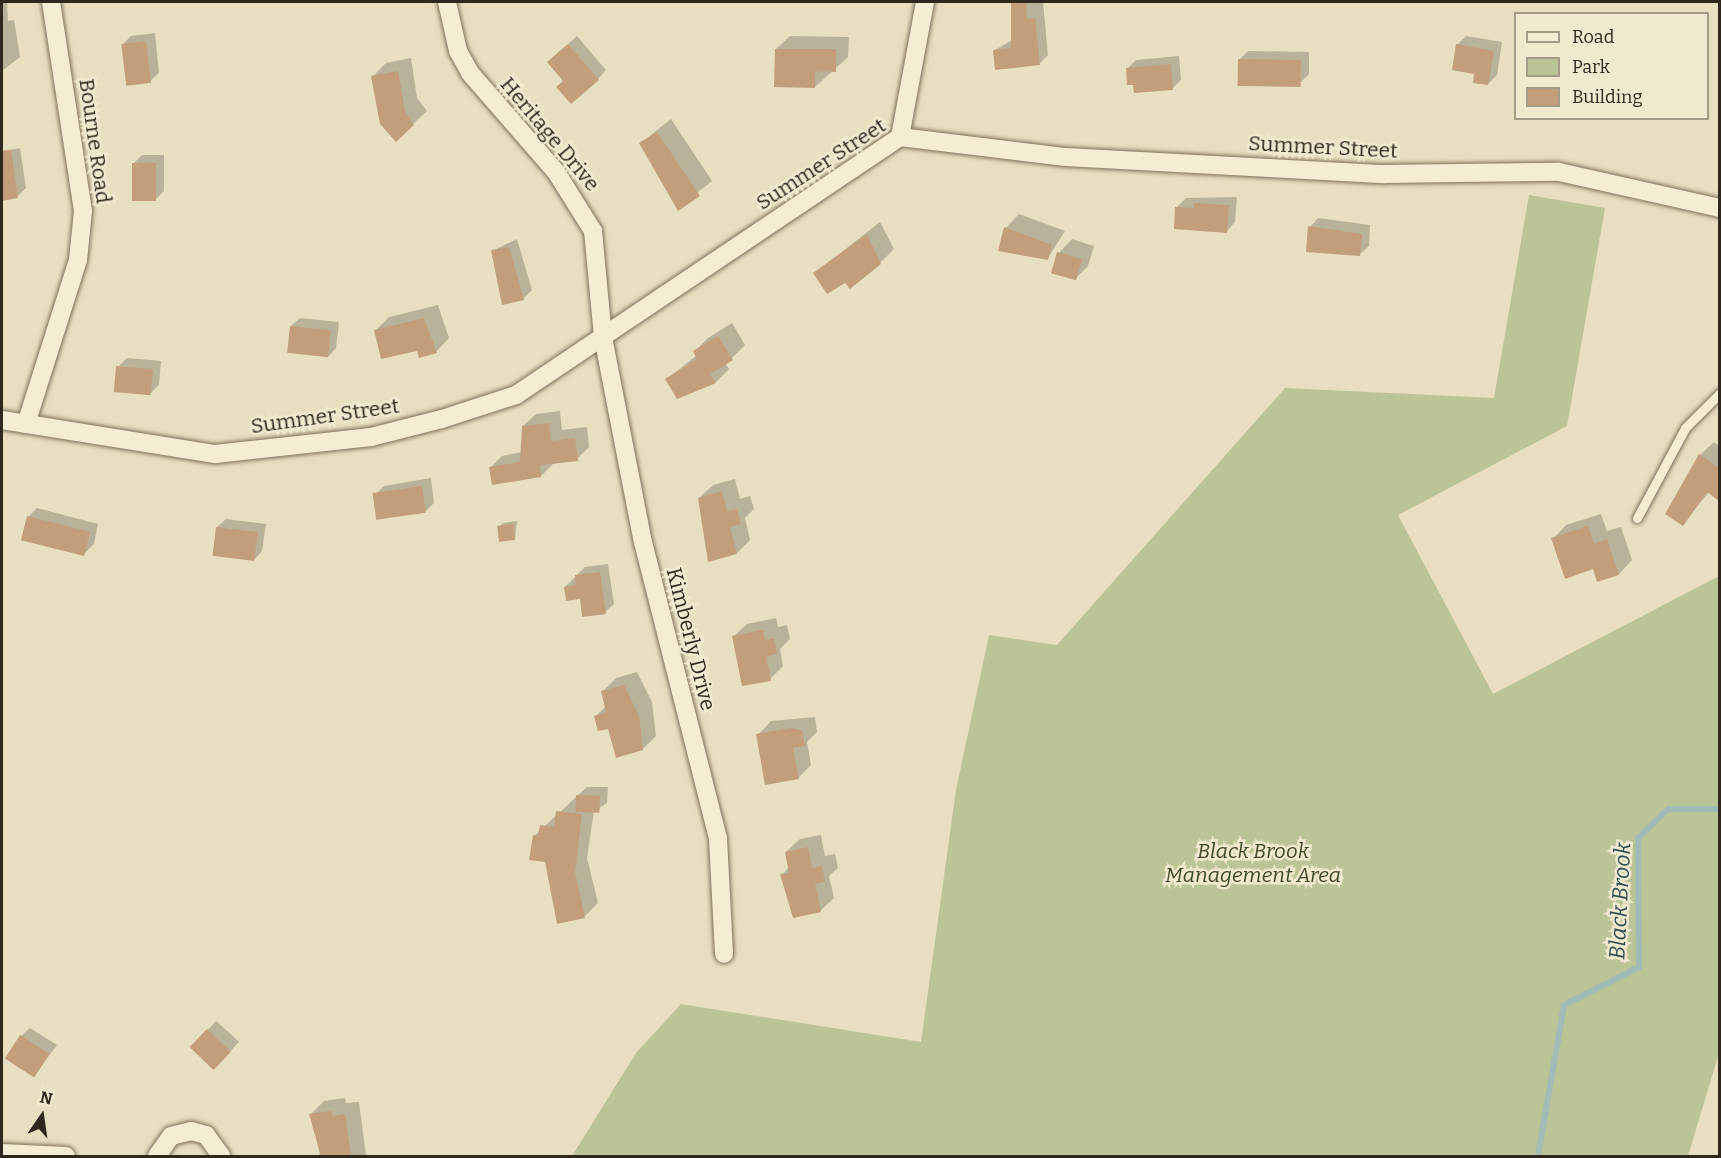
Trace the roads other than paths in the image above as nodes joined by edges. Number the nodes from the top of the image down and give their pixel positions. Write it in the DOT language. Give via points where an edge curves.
graph roads {
  1 [pos="51,2"];
  2 [pos="447,2"];
  3 [pos="925,2"];
  4 [pos="900,137"];
  5 [pos="1719,208"];
  6 [pos="603,337"];
  7 [pos="1719,393"];
  8 [pos="2,420"];
  9 [pos="26,424"];
  10 [pos="1636,518"];
  11 [pos="724,954"];
  12 [pos="2,1153"];
  13 [pos="66,1156"];
  14 [pos="157,1156"];
  15 [pos="221,1156"];
  1 -- 9 [label="street, Bourne Road" via="83,211 78,260"];
  2 -- 6 [label="street, Heritage Drive" via="458,51 470,73 584,210 593,231"];
  3 -- 4 [label="street"];
  4 -- 5 [label="street, Summer Street" via="1066,157 1385,174 1559,172"];
  4 -- 6 [label="street, Summer Street"];
  6 -- 9 [label="street, Summer Street" via="516,395 371,437 215,454"];
  6 -- 11 [label="street, Kimberly Drive" via="643,542 718,839"];
  7 -- 10 [label="lane" via="1685,428"];
  8 -- 9 [label="street, Summer Street"];
  12 -- 13 [label="street"];
  14 -- 15 [label="street" via="171,1136 191,1131 206,1135"];
}
